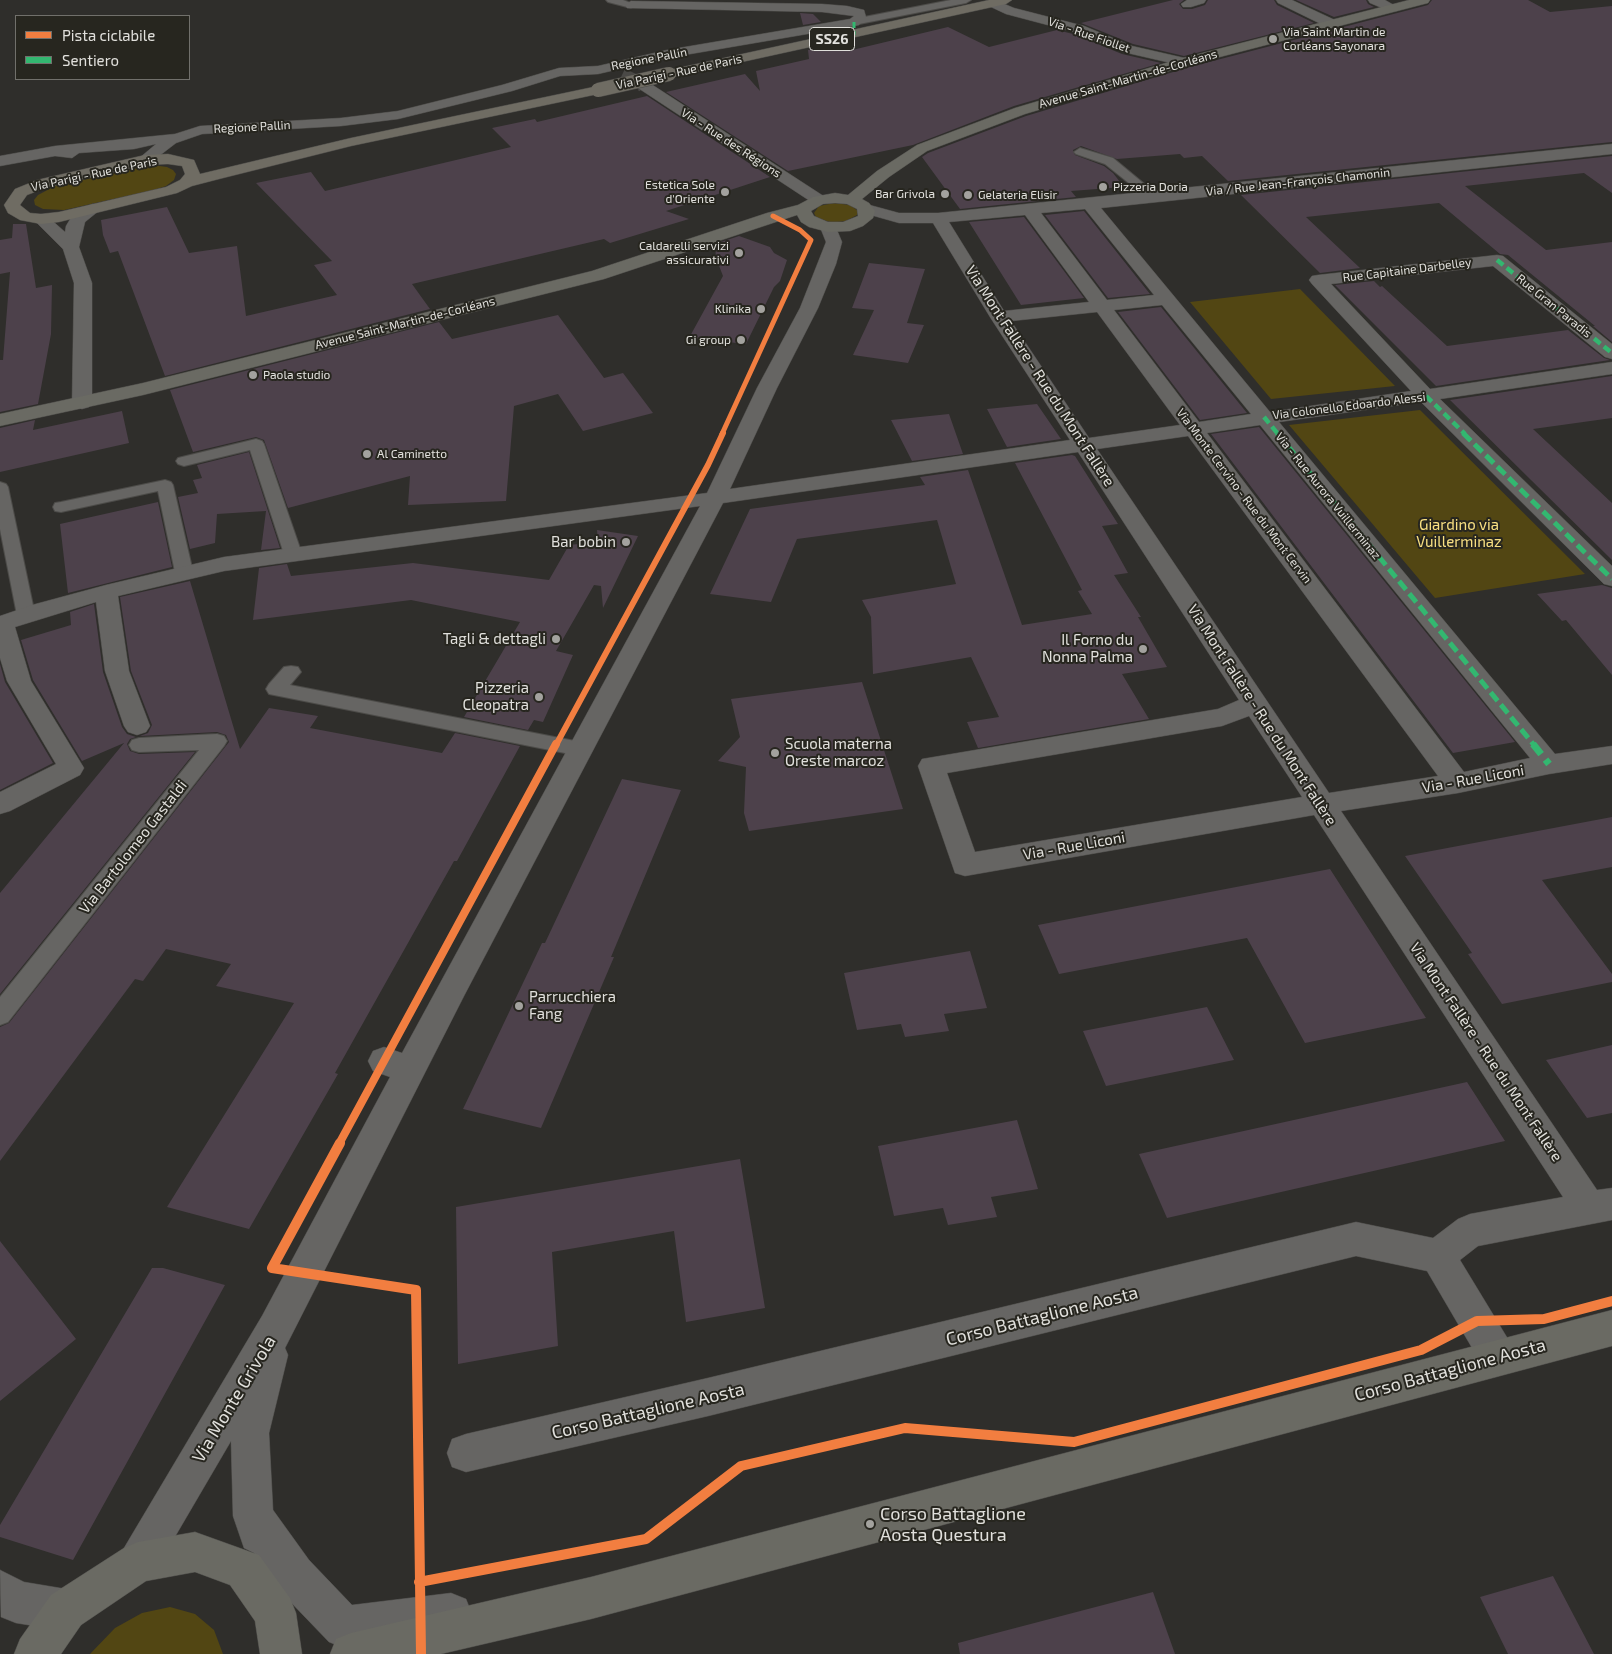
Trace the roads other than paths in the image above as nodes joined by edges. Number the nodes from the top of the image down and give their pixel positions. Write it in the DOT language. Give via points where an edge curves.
graph roads {
  1 [pos="611,0"];
  2 [pos="966,0"];
  3 [pos="1200,0"];
  4 [pos="1282,0"];
  5 [pos="1374,0"];
  6 [pos="1424,0"];
  7 [pos="1001,2"];
  8 [pos="1187,4"];
  9 [pos="631,5"];
  10 [pos="1393,8"];
  11 [pos="854,22"];
  12 [pos="1332,24"];
  13 [pos="1184,62"];
  14 [pos="598,70"];
  15 [pos="622,74"];
  16 [pos="643,85"];
  17 [pos="187,134"];
  18 [pos="351,142"];
  19 [pos="1612,149"];
  20 [pos="55,151"];
  21 [pos="1080,152"];
  22 [pos="72,154"];
  23 [pos="0,160"];
  24 [pos="145,160"];
  25 [pos="181,160"];
  26 [pos="128,164"];
  27 [pos="59,179"];
  28 [pos="186,184"];
  29 [pos="1154,197"];
  30 [pos="819,200"];
  31 [pos="851,200"];
  32 [pos="1089,204"];
  33 [pos="7,205"];
  34 [pos="804,208"];
  35 [pos="94,209"];
  36 [pos="866,209"];
  37 [pos="1030,210"];
  38 [pos="37,218"];
  39 [pos="938,218"];
  40 [pos="0,222"];
  41 [pos="828,227"];
  42 [pos="71,248"];
  43 [pos="1496,260"];
  44 [pos="1166,299"];
  45 [pos="1100,306"];
  46 [pos="999,317"];
  47 [pos="1612,353"];
  48 [pos="1612,368"];
  49 [pos="1426,396"];
  50 [pos="82,403"];
  51 [pos="1264,417"];
  52 [pos="0,420"];
  53 [pos="1193,427"];
  54 [pos="1086,446"];
  55 [pos="184,461"];
  56 [pos="0,487"];
  57 [pos="715,498"];
  58 [pos="61,507"];
  59 [pos="294,554"];
  60 [pos="184,572"];
  61 [pos="1612,579"];
  62 [pos="106,592"];
  63 [pos="26,615"];
  64 [pos="1,624"];
  65 [pos="291,672"];
  66 [pos="1255,704"];
  67 [pos="138,735"];
  68 [pos="580,749"];
  69 [pos="1612,755"];
  70 [pos="1549,764"];
  71 [pos="1458,783"];
  72 [pos="0,804"];
  73 [pos="1320,804"];
  74 [pos="0,1015"];
  75 [pos="1601,1206"];
  76 [pos="1438,1256"];
  77 [pos="275,1329"];
  78 [pos="1608,1336"];
  79 [pos="1498,1357"];
  80 [pos="466,1452"];
  81 [pos="253,1516"];
  82 [pos="138,1562"];
  83 [pos="0,1591"];
  84 [pos="592,1598"];
  85 [pos="66,1610"];
  86 [pos="275,1613"];
  87 [pos="35,1654"];
  88 [pos="281,1654"];
  89 [pos="351,1654"];
  1 -- 9 [label="lane"];
  2 -- 11 [label="lane"];
  3 -- 8 [label="street"];
  4 -- 12 [label="street"];
  5 -- 10 [label="street"];
  6 -- 10 [label="street, Avenue Saint-Martin-de-Corléans"];
  7 -- 13 [label="street, Via - Rue Fiollet" via="1010,11 1079,29 1128,49"];
  7 -- 18 [label="main road, Via Parigi - Rue de Paris / SS26, bridge"];
  9 -- 11 [label="street" via="848,10 860,13 860,18"];
  10 -- 12 [label="street, Avenue Saint-Martin-de-Corléans"];
  11 -- 14 [label="street, Regione Pallin" via="666,54"];
  12 -- 13 [label="street, Avenue Saint-Martin-de-Corléans"];
  13 -- 31 [label="street, Avenue Saint-Martin-de-Corléans" via="1054,99 922,148"];
  14 -- 15 [label="street"];
  14 -- 17 [label="street, Regione Pallin" via="559,72 507,88 379,118 219,128"];
  16 -- 30 [label="street, Via - Rue des Régions"];
  17 -- 20 [label="street" via="134,144"];
  17 -- 24 [label="street, Regione Pallin" via="172,140"];
  17 -- 25 [label="street" via="177,149"];
  18 -- 25 [label="main road, Via Parigi - Rue de Paris" via="211,160"];
  18 -- 28 [label="main road, Via Parigi - Rue de Paris"];
  19 -- 29 [label="street, Via / Rue Jean-François Chamonin"];
  20 -- 22 [label="street"];
  20 -- 23 [label="street"];
  21 -- 29 [label="lane" via="1109,161"];
  22 -- 26 [label="street"];
  22 -- 27 [label="street" via="74,166"];
  24 -- 25 [label="main road, Via Parigi - Rue de Paris"];
  24 -- 26 [label="main road, Via Parigi - Rue de Paris"];
  25 -- 28 [label="main road" via="192,168 193,175"];
  26 -- 27 [label="main road, Via Parigi - Rue de Paris"];
  27 -- 33 [label="main road, Via Parigi - Rue de Paris" via="28,188"];
  28 -- 35 [label="main road, Via Parigi - Rue de Paris"];
  29 -- 32 [label="street, Via / Rue Jean-François Chamonin"];
  30 -- 31 [label="street"];
  30 -- 34 [label="street, Avenue Saint-Martin-de-Corléans"];
  31 -- 36 [label="street"];
  32 -- 37 [label="street, Via / Rue Jean-François Chamonin"];
  32 -- 44 [label="street, Via - Rue Aurora Vuillerminaz"];
  33 -- 38 [label="main road, Via Parigi - Rue de Paris" via="12,204 14,210 26,217"];
  34 -- 41 [label="street" via="807,219"];
  34 -- 50 [label="street, Avenue Saint-Martin-de-Corléans" via="605,273"];
  35 -- 38 [label="main road, Via Parigi - Rue de Paris"];
  35 -- 42 [label="street" via="78,219"];
  36 -- 39 [label="street, Via / Rue Jean-François Chamonin" via="899,218"];
  36 -- 41 [label="street" via="866,216 857,223"];
  37 -- 39 [label="street, Via / Rue Jean-François Chamonin"];
  37 -- 45 [label="street, Via Monte Cervino - Rue du Mont Cervin"];
  38 -- 40 [label="main road, Via Parigi - Rue de Paris"];
  38 -- 42 [label="street"];
  39 -- 46 [label="street, Via Mont Fallère - Rue du Mont Fallère"];
  41 -- 57 [label="street" via="834,242 824,273"];
  42 -- 50 [label="street" via="83,284"];
  43 -- 47 [label="street, Rue Gran Paradis"];
  43 -- 49 [label="street, Rue Capitaine Darbelley" via="1318,280"];
  44 -- 45 [label="street"];
  44 -- 51 [label="street, Via - Rue Aurora Vuillerminaz"];
  45 -- 46 [label="street"];
  45 -- 53 [label="street, Via Monte Cervino - Rue du Mont Cervin"];
  46 -- 54 [label="street, Via Mont Fallère - Rue du Mont Fallère"];
  48 -- 49 [label="street, Via Colonello Edoardo Alessi"];
  49 -- 51 [label="street, Via Colonello Edoardo Alessi"];
  49 -- 61 [label="street"];
  50 -- 52 [label="street, Avenue Saint-Martin-de-Corléans"];
  51 -- 53 [label="street, Via Colonello Edoardo Alessi"];
  51 -- 70 [label="street, Via - Rue Aurora Vuillerminaz"];
  53 -- 54 [label="street, Via Colonello Edoardo Alessi"];
  53 -- 71 [label="street, Via Monte Cervino - Rue du Mont Cervin"];
  54 -- 57 [label="street, Via Colonello Edoardo Alessi"];
  54 -- 66 [label="street, Via Mont Fallère - Rue du Mont Fallère"];
  55 -- 59 [label="lane" via="256,444"];
  56 -- 63 [label="lane"];
  57 -- 59 [label="street, Via Colonello Edoardo Alessi"];
  57 -- 68 [label="street"];
  58 -- 60 [label="lane" via="165,485"];
  59 -- 60 [label="street, Via Colonello Edoardo Alessi"];
  60 -- 62 [label="street, Via Colonello Edoardo Alessi"];
  62 -- 63 [label="street, Via Colonello Edoardo Alessi"];
  62 -- 67 [label="street" via="117,671"];
  63 -- 64 [label="street, Via Colonello Edoardo Alessi"];
  64 -- 72 [label="street" via="19,681 72,768"];
  65 -- 68 [label="lane" via="276,689"];
  66 -- 73 [label="street, Via Mont Fallère - Rue du Mont Fallère"];
  66 -- 73 [label="street, Via - Rue Liconi" via="1222,717 931,766 964,864"];
  67 -- 74 [label="lane, Via Bartolomeo Gastaldi" via="166,745 217,741"];
  68 -- 77 [label="street" via="398,1065"];
  69 -- 70 [label="street, Via - Rue Liconi"];
  70 -- 71 [label="street, Via - Rue Liconi"];
  71 -- 73 [label="street, Via - Rue Liconi"];
  73 -- 75 [label="street, Via Mont Fallère - Rue du Mont Fallère"];
  75 -- 76 [label="street" via="1470,1231"];
  76 -- 79 [label="street"];
  76 -- 80 [label="street, Corso Battaglione Aosta" via="1356,1239 708,1397"];
  77 -- 81 [label="street, Via Monte Grivola" via="250,1433"];
  77 -- 82 [label="street, Via Monte Grivola"];
  78 -- 79 [label="street, Corso Battaglione Aosta"];
  79 -- 84 [label="street, Corso Battaglione Aosta"];
  81 -- 84 [label="street, Corso Battaglione Aosta" via="294,1575 344,1626"];
  81 -- 86 [label="street, Via Monte Grivola"];
  82 -- 85 [label="street"];
  82 -- 86 [label="street" via="195,1552 236,1567 244,1570"];
  83 -- 85 [label="street" via="16,1602"];
  84 -- 89 [label="street, Corso Battaglione Aosta"];
  85 -- 87 [label="street"];
  86 -- 88 [label="street"];
}
